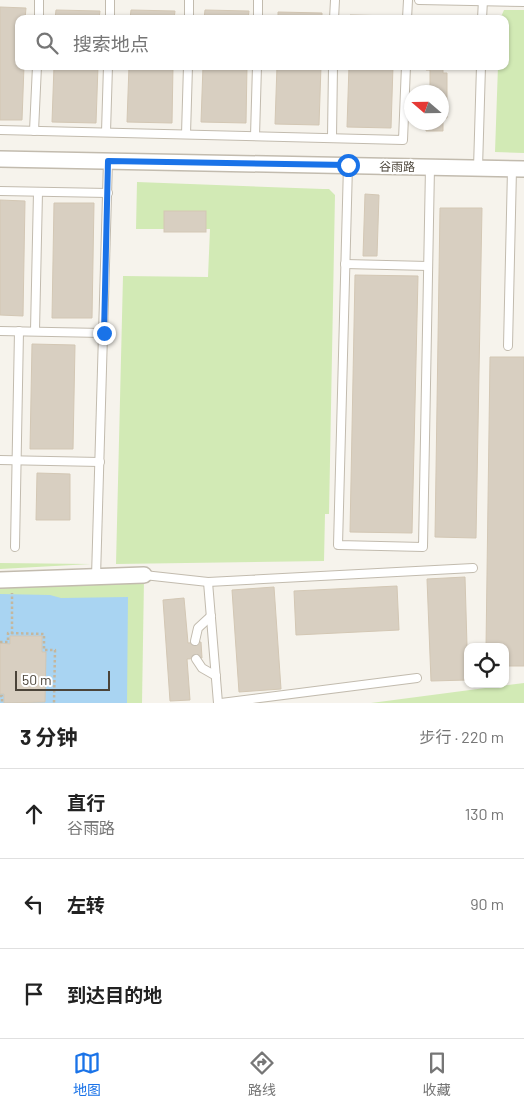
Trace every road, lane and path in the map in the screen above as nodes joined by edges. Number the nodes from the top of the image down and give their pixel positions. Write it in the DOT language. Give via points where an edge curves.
graph roads {
  1 [pos="39,0"];
  2 [pos="110,0"];
  3 [pos="189,0"];
  4 [pos="258,0"];
  5 [pos="335,0"];
  6 [pos="408,0"];
  7 [pos="419,0"];
  8 [pos="483,1"];
  9 [pos="524,2"];
  10 [pos="39,15"];
  11 [pos="110,15"];
  12 [pos="189,15"];
  13 [pos="258,15"];
  14 [pos="334,15"];
  15 [pos="407,15"];
  16 [pos="482,15"];
  17 [pos="37,70"];
  18 [pos="108,70"];
  19 [pos="188,70"];
  20 [pos="257,70"];
  21 [pos="333,70"];
  22 [pos="406,70"];
  23 [pos="481,70"];
  24 [pos="0,130"];
  25 [pos="34,131"];
  26 [pos="106,132"];
  27 [pos="186,134"];
  28 [pos="255,136"];
  29 [pos="332,137"];
  30 [pos="0,159"];
  31 [pos="108,161"];
  32 [pos="348,165"];
  33 [pos="430,167"];
  34 [pos="478,168"];
  35 [pos="518,169"];
  36 [pos="0,191"];
  37 [pos="38,192"];
  38 [pos="108,193"];
  39 [pos="345,264"];
  40 [pos="428,266"];
  41 [pos="0,330"];
  42 [pos="19,331"];
  43 [pos="35,331"];
  44 [pos="104,333"];
  45 [pos="508,346"];
  46 [pos="0,460"];
  47 [pos="17,460"];
  48 [pos="100,462"];
  49 [pos="15,547"];
  50 [pos="473,568"];
  51 [pos="144,575"];
  52 [pos="96,577"];
  53 [pos="0,580"];
  54 [pos="208,582"];
  55 [pos="12,590"];
  56 [pos="210,616"];
  57 [pos="12,634"];
  58 [pos="195,641"];
  59 [pos="0,642"];
  60 [pos="196,659"];
  61 [pos="216,676"];
  62 [pos="417,678"];
  63 [pos="0,696"];
  64 [pos="2,703"];
  65 [pos="54,703"];
  66 [pos="220,703"];
  1 -- 10 [label="lane"];
  2 -- 11 [label="lane"];
  3 -- 12 [label="lane"];
  4 -- 13 [label="lane"];
  5 -- 14 [label="lane"];
  6 -- 15 [label="lane"];
  7 -- 8 [label="lane"];
  8 -- 9 [label="lane"];
  8 -- 16 [label="lane"];
  17 -- 25 [label="lane"];
  18 -- 26 [label="lane"];
  19 -- 27 [label="lane"];
  20 -- 28 [label="lane"];
  21 -- 29 [label="lane"];
  22 -- 29 [label="lane" via="403,140"];
  23 -- 34 [label="lane"];
  24 -- 25 [label="lane"];
  25 -- 26 [label="lane"];
  26 -- 27 [label="lane"];
  27 -- 28 [label="lane"];
  28 -- 29 [label="lane"];
  30 -- 31 [label="street, 谷雨路"];
  31 -- 32 [label="street, 谷雨路"];
  31 -- 38 [label="lane"];
  32 -- 33 [label="street, 谷雨路"];
  32 -- 39 [label="lane"];
  33 -- 34 [label="street, 谷雨路"];
  33 -- 40 [label="lane"];
  34 -- 35 [label="street, 谷雨路"];
  35 -- 45 [label="lane"];
  36 -- 37 [label="lane"];
  37 -- 38 [label="lane"];
  37 -- 43 [label="lane"];
  38 -- 44 [label="lane"];
  39 -- 40 [label="lane"];
  39 -- 40 [label="lane" via="338,545 423,547"];
  41 -- 42 [label="lane"];
  42 -- 43 [label="lane"];
  42 -- 47 [label="lane"];
  43 -- 44 [label="lane"];
  44 -- 48 [label="lane"];
  46 -- 47 [label="lane"];
  47 -- 48 [label="lane"];
  47 -- 49 [label="lane"];
  48 -- 52 [label="lane"];
  50 -- 54 [label="lane"];
  51 -- 52 [label="street"];
  51 -- 54 [label="lane"];
  52 -- 53 [label="street"];
  54 -- 56 [label="lane"];
  55 -- 57 [label="path"];
  56 -- 58 [label="lane" via="198,628"];
  56 -- 61 [label="lane"];
  57 -- 59 [label="path" via="8,633 8,642"];
  57 -- 65 [label="path" via="44,634 44,650 55,650"];
  60 -- 61 [label="lane" via="202,668"];
  61 -- 66 [label="lane"];
  62 -- 66 [label="lane"];
  63 -- 64 [label="path"];
}
